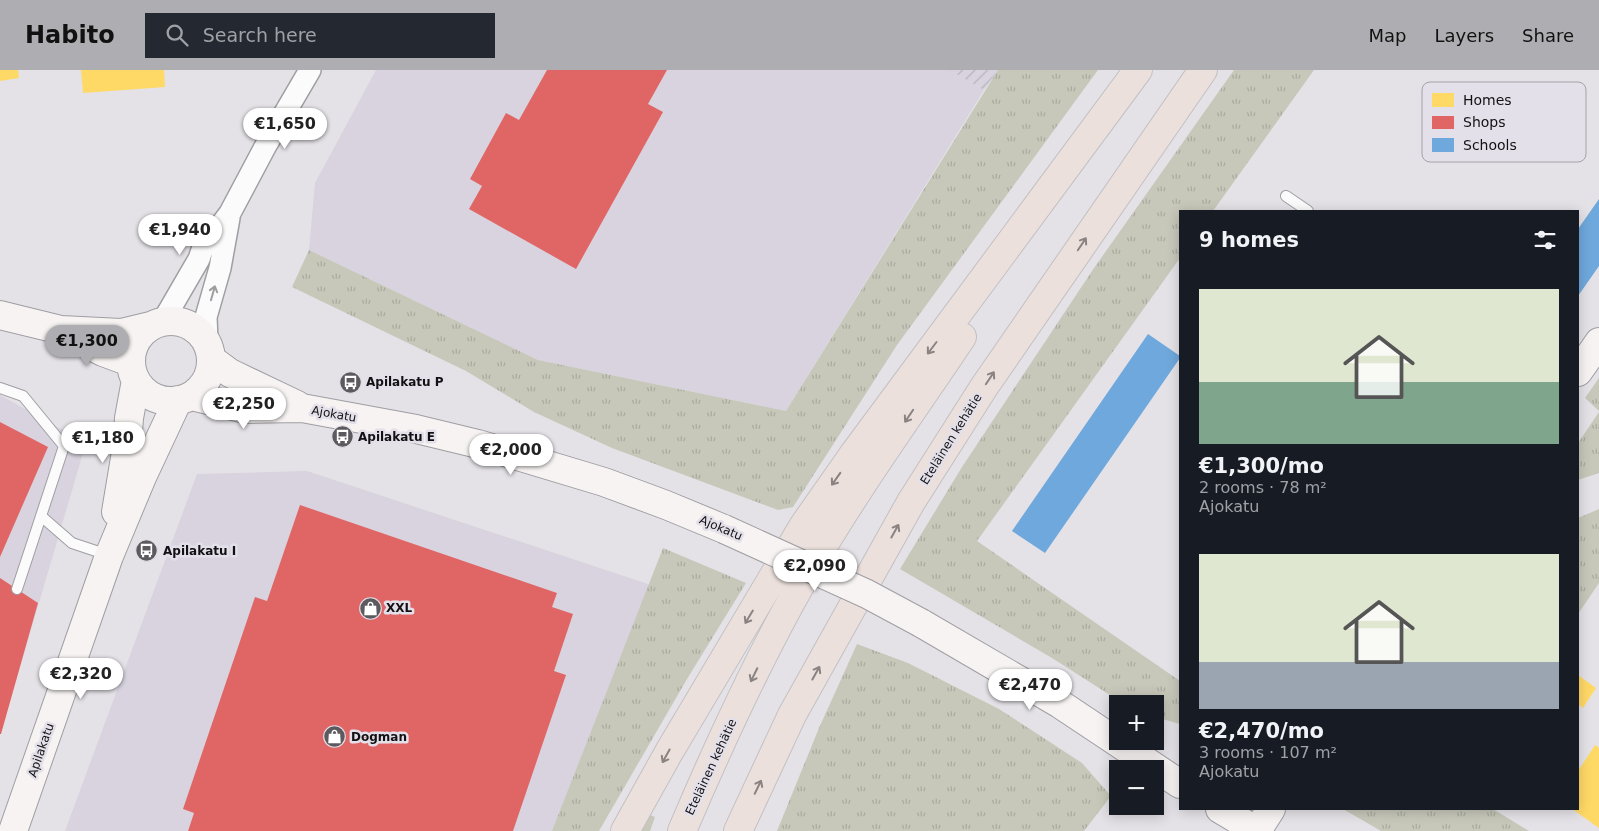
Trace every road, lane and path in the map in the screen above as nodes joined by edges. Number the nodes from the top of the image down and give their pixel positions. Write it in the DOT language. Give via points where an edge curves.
graph roads {
  1 [pos="310,70"];
  2 [pos="1139,70"];
  3 [pos="1203,70"];
  4 [pos="1286,196"];
  5 [pos="1307,210"];
  6 [pos="230,213"];
  7 [pos="0,315"];
  8 [pos="157,323"];
  9 [pos="62,330"];
  10 [pos="1599,342"];
  11 [pos="209,350"];
  12 [pos="133,371"];
  13 [pos="1579,371"];
  14 [pos="0,388"];
  15 [pos="185,398"];
  16 [pos="302,408"];
  17 [pos="41,516"];
  18 [pos="109,556"];
  19 [pos="17,589"];
  20 [pos="1179,783"];
  21 [pos="1222,810"];
  22 [pos="1271,810"];
  23 [pos="13,831"];
  24 [pos="625,831"];
  25 [pos="682,831"];
  26 [pos="738,831"];
  27 [pos="1257,831"];
  1 -- 6 [label="street"];
  2 -- 24 [label="highway, one-way" via="858,447 804,525"];
  2 -- 25 [label="highway, Eteläinen kehätie, one-way" via="806,575 762,658"];
  26 -- 3 [label="highway, Eteläinen kehätie, one-way" via="792,716 911,502 984,387"];
  4 -- 5 [label="lane"];
  6 -- 8 [label="street" via="202,250"];
  11 -- 6 [label="street, one-way" via="206,317 220,268"];
  7 -- 9 [label="street"];
  8 -- 9 [label="street" via="122,333"];
  8 -- 11 [label="street" via="176,320 186,324 202,334"];
  8 -- 12 [label="street" via="136,340 132,352"];
  9 -- 12 [label="street"];
  10 -- 13 [label="street"];
  11 -- 15 [label="street" via="210,372 205,382"];
  11 -- 16 [label="street, Ajokatu" via="230,373"];
  12 -- 15 [label="street" via="147,393 160,400"];
  12 -- 18 [label="street, Apilakatu" via="128,446"];
  14 -- 17 [label="lane" via="23,396 64,446"];
  15 -- 16 [label="street, Ajokatu" via="244,409"];
  15 -- 18 [label="street, Apilakatu" via="142,477"];
  16 -- 20 [label="street, Ajokatu, bridge" via="478,444 604,482 724,529 858,589 921,623 1060,704"];
  17 -- 18 [label="lane" via="72,543"];
  17 -- 19 [label="lane"];
  18 -- 23 [label="street, Apilakatu"];
  21 -- 27 [label="street"];
  22 -- 27 [label="street"];
}
